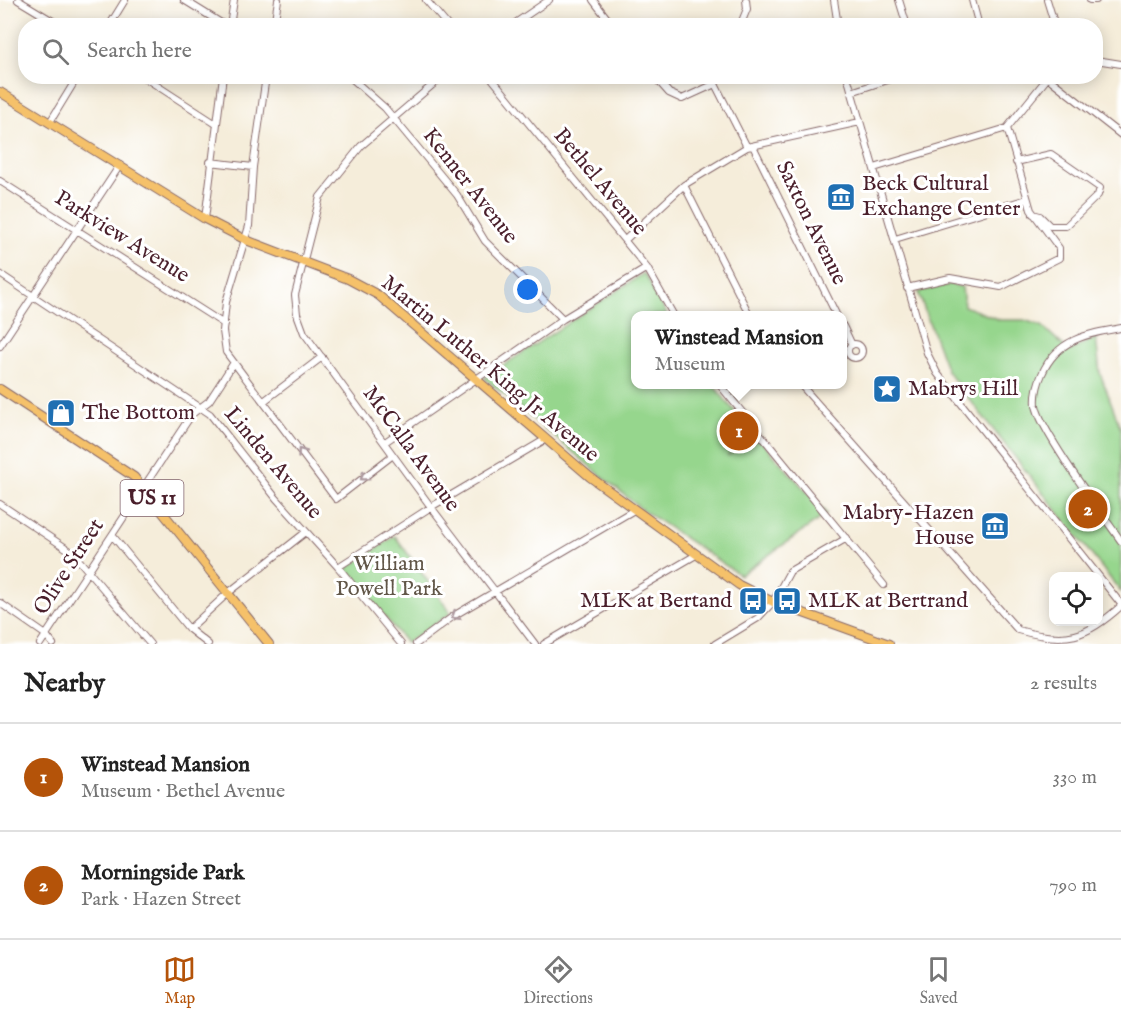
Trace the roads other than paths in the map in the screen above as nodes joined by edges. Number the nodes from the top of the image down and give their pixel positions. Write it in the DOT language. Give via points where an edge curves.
graph roads {
  1 [pos="18,0"];
  2 [pos="125,0"];
  3 [pos="184,0"];
  4 [pos="234,0"];
  5 [pos="278,0"];
  6 [pos="426,0"];
  7 [pos="549,0"];
  8 [pos="593,0"];
  9 [pos="746,0"];
  10 [pos="834,0"];
  11 [pos="899,0"];
  12 [pos="972,0"];
  13 [pos="1047,0"];
  14 [pos="1090,0"];
  15 [pos="1096,0"];
  16 [pos="47,18"];
  17 [pos="114,18"];
  18 [pos="214,18"];
  19 [pos="230,18"];
  20 [pos="275,18"];
  21 [pos="441,18"];
  22 [pos="523,18"];
  23 [pos="607,18"];
  24 [pos="743,18"];
  25 [pos="837,18"];
  26 [pos="905,18"];
  27 [pos="977,18"];
  28 [pos="1053,18"];
  29 [pos="1103,61"];
  30 [pos="1121,64"];
  31 [pos="73,84"];
  32 [pos="154,84"];
  33 [pos="222,84"];
  34 [pos="265,84"];
  35 [pos="358,84"];
  36 [pos="433,84"];
  37 [pos="497,84"];
  38 [pos="661,84"];
  39 [pos="715,84"];
  40 [pos="848,84"];
  41 [pos="875,84"];
  42 [pos="1042,84"];
  43 [pos="1057,84"];
  44 [pos="0,92"];
  45 [pos="850,92"];
  46 [pos="393,118"];
  47 [pos="50,122"];
  48 [pos="860,122"];
  49 [pos="216,124"];
  50 [pos="1007,128"];
  51 [pos="1121,135"];
  52 [pos="750,146"];
  53 [pos="210,162"];
  54 [pos="1016,162"];
  55 [pos="120,165"];
  56 [pos="253,167"];
  57 [pos="874,168"];
  58 [pos="0,181"];
  59 [pos="684,185"];
  60 [pos="1027,199"];
  61 [pos="1033,214"];
  62 [pos="205,219"];
  63 [pos="76,230"];
  64 [pos="895,239"];
  65 [pos="246,240"];
  66 [pos="625,240"];
  67 [pos="303,261"];
  68 [pos="647,267"];
  69 [pos="0,274"];
  70 [pos="908,288"];
  71 [pos="32,296"];
  72 [pos="672,311"];
  73 [pos="748,311"];
  74 [pos="835,311"];
  75 [pos="563,319"];
  76 [pos="224,324"];
  77 [pos="1121,328"];
  78 [pos="847,334"];
  79 [pos="852,345"];
  80 [pos="0,346"];
  81 [pos="322,357"];
  82 [pos="233,363"];
  83 [pos="474,379"];
  84 [pos="0,389"];
  85 [pos="723,389"];
  86 [pos="804,389"];
  87 [pos="264,401"];
  88 [pos="200,407"];
  89 [pos="546,439"];
  90 [pos="385,442"];
  91 [pos="393,455"];
  92 [pos="143,486"];
  93 [pos="0,504"];
  94 [pos="430,507"];
  95 [pos="634,510"];
  96 [pos="306,532"];
  97 [pos="112,535"];
  98 [pos="847,538"];
  99 [pos="1121,541"];
  100 [pos="696,555"];
  101 [pos="338,567"];
  102 [pos="89,569"];
  103 [pos="884,585"];
  104 [pos="496,592"];
  105 [pos="228,593"];
  106 [pos="773,602"];
  107 [pos="0,603"];
  108 [pos="1121,605"];
  109 [pos="189,629"];
  110 [pos="46,635"];
  111 [pos="39,644"];
  112 [pos="53,644"];
  113 [pos="150,644"];
  114 [pos="208,644"];
  115 [pos="269,644"];
  116 [pos="401,644"];
  117 [pos="416,644"];
  118 [pos="535,644"];
  119 [pos="544,644"];
  120 [pos="715,644"];
  121 [pos="889,644"];
  1 -- 16 [label="street"];
  2 -- 17 [label="street"];
  3 -- 18 [label="street"];
  4 -- 19 [label="street"];
  5 -- 20 [label="street"];
  6 -- 21 [label="street"];
  7 -- 22 [label="street"];
  8 -- 23 [label="street"];
  9 -- 24 [label="street"];
  10 -- 25 [label="street"];
  11 -- 26 [label="street"];
  12 -- 27 [label="street"];
  13 -- 28 [label="street"];
  14 -- 15 [label="street"];
  29 -- 30 [label="street"];
  31 -- 47 [label="street"];
  32 -- 49 [label="street"];
  33 -- 49 [label="street"];
  34 -- 56 [label="street"];
  35 -- 46 [label="street, Kenner Avenue"];
  36 -- 46 [label="street, McCalla Avenue"];
  37 -- 66 [label="street, Bethel Avenue"];
  38 -- 39 [label="street" via="682,99"];
  39 -- 52 [label="street, Saxton Avenue"];
  40 -- 45 [label="street"];
  41 -- 45 [label="street"];
  42 -- 50 [label="street"];
  43 -- 51 [label="street"];
  44 -- 47 [label="main road, Martin Luther King Jr Avenue"];
  45 -- 48 [label="street"];
  46 -- 67 [label="street, McCalla Avenue" via="361,146 320,197"];
  46 -- 75 [label="street, Kenner Avenue" via="457,195 485,241"];
  47 -- 55 [label="main road, Martin Luther King Jr Avenue"];
  48 -- 52 [label="street"];
  48 -- 57 [label="street"];
  49 -- 53 [label="street"];
  50 -- 54 [label="street"];
  50 -- 57 [label="street"];
  52 -- 59 [label="street"];
  52 -- 74 [label="street, Saxton Avenue"];
  53 -- 56 [label="street"];
  53 -- 62 [label="street"];
  54 -- 60 [label="street"];
  54 -- 61 [label="street" via="1052,154 1100,188 1098,195 1066,226 1050,226"];
  55 -- 62 [label="main road, Martin Luther King Jr Avenue"];
  55 -- 63 [label="street"];
  56 -- 65 [label="street"];
  57 -- 64 [label="street"];
  58 -- 63 [label="street, Parkview Avenue"];
  59 -- 66 [label="street"];
  59 -- 73 [label="street"];
  60 -- 61 [label="street"];
  60 -- 64 [label="street"];
  61 -- 70 [label="street" via="1059,248 1059,258 1053,263 1001,287 950,278"];
  62 -- 65 [label="main road, Martin Luther King Jr Avenue"];
  63 -- 71 [label="street"];
  63 -- 76 [label="street, Parkview Avenue"];
  64 -- 70 [label="street"];
  65 -- 67 [label="main road, Martin Luther King Jr Avenue"];
  65 -- 76 [label="street" via="230,282"];
  66 -- 68 [label="street, Bethel Avenue"];
  67 -- 81 [label="street, McCalla Avenue" via="295,295 296,309 302,328"];
  67 -- 83 [label="main road, Martin Luther King Jr Avenue" via="378,295"];
  68 -- 72 [label="street, Bethel Avenue"];
  68 -- 75 [label="street"];
  69 -- 71 [label="street, Linden Avenue"];
  70 -- 108 [label="street" via="936,373"];
  71 -- 80 [label="street"];
  71 -- 88 [label="street, Linden Avenue"];
  75 -- 83 [label="street"];
  76 -- 82 [label="street" via="224,346"];
  77 -- 99 [label="street" via="1063,345 1046,366 1036,393 1036,406 1045,426"];
  78 -- 79 [label="street"];
  81 -- 87 [label="street"];
  81 -- 90 [label="street, McCalla Avenue"];
  82 -- 87 [label="street"];
  82 -- 88 [label="street, Olive Street" via="209,401"];
  83 -- 89 [label="main road, Martin Luther King Jr Avenue"];
  83 -- 90 [label="street"];
  84 -- 92 [label="main road, US 11"];
  85 -- 98 [label="street"];
  86 -- 108 [label="street" via="1018,630 1044,641 1066,643 1092,632"];
  91 -- 87 [label="street, one-way" via="336,499"];
  88 -- 92 [label="street, Olive Street"];
  88 -- 96 [label="street, Linden Avenue" via="216,421"];
  89 -- 94 [label="street"];
  89 -- 95 [label="main road, Martin Luther King Jr Avenue"];
  90 -- 91 [label="street, McCalla Avenue"];
  91 -- 94 [label="street, McCalla Avenue"];
  92 -- 97 [label="street, Olive Street"];
  92 -- 105 [label="main road, US 11"];
  93 -- 102 [label="street" via="72,552"];
  94 -- 101 [label="street"];
  94 -- 104 [label="street, McCalla Avenue"];
  95 -- 100 [label="main road, Martin Luther King Jr Avenue"];
  95 -- 104 [label="street"];
  96 -- 101 [label="street, Linden Avenue"];
  96 -- 105 [label="street"];
  97 -- 102 [label="street, Olive Street"];
  97 -- 109 [label="street"];
  98 -- 103 [label="street"];
  98 -- 106 [label="street" via="790,571"];
  100 -- 106 [label="main road, Martin Luther King Jr Avenue" via="739,585"];
  100 -- 119 [label="street"];
  101 -- 116 [label="street, Linden Avenue"];
  102 -- 110 [label="street, Olive Street"];
  102 -- 113 [label="street"];
  104 -- 117 [label="street, one-way" via="455,615"];
  104 -- 118 [label="street, McCalla Avenue"];
  105 -- 109 [label="street"];
  105 -- 115 [label="main road, US 11"];
  106 -- 120 [label="street" via="758,618"];
  106 -- 121 [label="main road, Martin Luther King Jr Avenue"];
  107 -- 110 [label="street"];
  109 -- 114 [label="street"];
  110 -- 111 [label="street, Olive Street"];
  110 -- 112 [label="street"];
}
